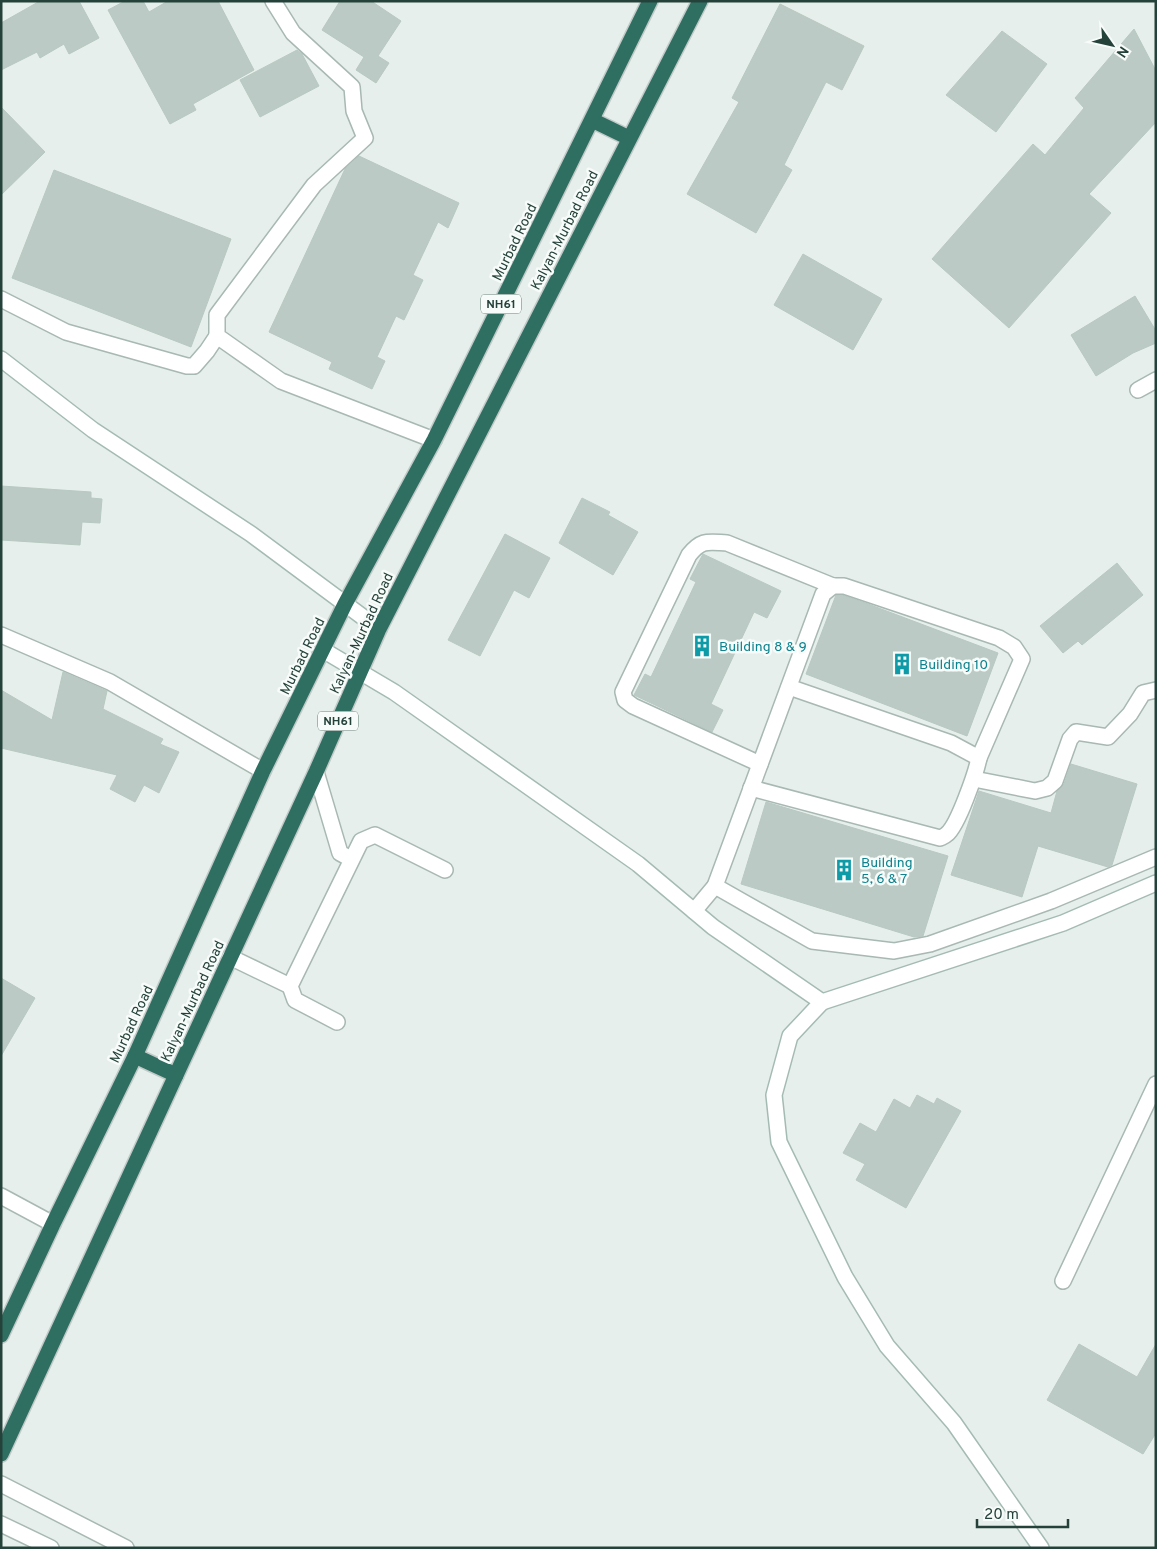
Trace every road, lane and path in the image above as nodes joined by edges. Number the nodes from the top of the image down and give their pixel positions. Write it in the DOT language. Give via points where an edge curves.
graph roads {
  1 [pos="273,1"];
  2 [pos="650,1"];
  3 [pos="700,1"];
  4 [pos="592,120"];
  5 [pos="629,138"];
  6 [pos="1,299"];
  7 [pos="217,336"];
  8 [pos="1,359"];
  9 [pos="1156,380"];
  10 [pos="1138,390"];
  11 [pos="434,440"];
  12 [pos="832,586"];
  13 [pos="346,604"];
  14 [pos="379,629"];
  15 [pos="1,634"];
  16 [pos="323,650"];
  17 [pos="359,672"];
  18 [pos="789,687"];
  19 [pos="1156,690"];
  20 [pos="980,758"];
  21 [pos="760,764"];
  22 [pos="263,771"];
  23 [pos="316,772"];
  24 [pos="974,779"];
  25 [pos="751,788"];
  26 [pos="1156,856"];
  27 [pos="351,859"];
  28 [pos="445,870"];
  29 [pos="1156,883"];
  30 [pos="716,886"];
  31 [pos="694,911"];
  32 [pos="230,957"];
  33 [pos="290,986"];
  34 [pos="822,1002"];
  35 [pos="337,1022"];
  36 [pos="135,1056"];
  37 [pos="176,1075"];
  38 [pos="1156,1084"];
  39 [pos="1,1196"];
  40 [pos="53,1224"];
  41 [pos="1063,1280"];
  42 [pos="1,1335"];
  43 [pos="1,1454"];
  44 [pos="1,1484"];
  45 [pos="1,1524"];
  46 [pos="51,1548"];
  47 [pos="126,1548"];
  48 [pos="1040,1548"];
  1 -- 7 [label="street" via="293,33 352,87 354,111 365,138 314,185 217,315"];
  2 -- 4 [label="highway, Murbad Road / NH61"];
  3 -- 5 [label="highway, Kalyan-Murbad Road / NH61"];
  4 -- 5 [label="highway"];
  4 -- 11 [label="highway, Murbad Road / NH61"];
  5 -- 14 [label="highway, Kalyan-Murbad Road / NH61"];
  6 -- 7 [label="street" via="66,332 188,366 194,366"];
  7 -- 11 [label="street" via="281,381"];
  8 -- 13 [label="street" via="93,430 251,534"];
  9 -- 10 [label="street"];
  11 -- 13 [label="highway, Murbad Road / NH61"];
  12 -- 18 [label="street" via="823,594"];
  12 -- 20 [label="street" via="844,586 990,634 1014,648 1022,659"];
  12 -- 21 [label="street" via="727,543 697,545 689,555 623,692 633,706"];
  13 -- 14 [label="street"];
  13 -- 16 [label="highway, Murbad Road / NH61"];
  14 -- 17 [label="highway, Kalyan-Murbad Road / NH61"];
  15 -- 22 [label="street" via="110,682"];
  16 -- 17 [label="street"];
  16 -- 22 [label="highway, Murbad Road / NH61"];
  17 -- 23 [label="highway, Kalyan-Murbad Road / NH61"];
  17 -- 31 [label="street" via="394,692 638,864"];
  18 -- 20 [label="street" via="951,743"];
  18 -- 21 [label="street"];
  19 -- 24 [label="street" via="1143,693 1130,714 1108,737 1076,732 1070,739 1055,781 1047,788 1035,791"];
  20 -- 24 [label="street"];
  21 -- 25 [label="street"];
  22 -- 36 [label="highway, Murbad Road / NH61"];
  23 -- 27 [label="street" via="340,853"];
  23 -- 32 [label="highway, Kalyan-Murbad Road / NH61"];
  24 -- 25 [label="street" via="948,834 940,838"];
  25 -- 30 [label="street"];
  26 -- 30 [label="street" via="1041,905 930,944 894,951 812,941"];
  27 -- 28 [label="street" via="361,841 375,835"];
  27 -- 33 [label="street"];
  29 -- 34 [label="street" via="1063,923"];
  30 -- 31 [label="street"];
  31 -- 34 [label="street"];
  32 -- 33 [label="street"];
  32 -- 37 [label="highway, Kalyan-Murbad Road / NH61"];
  33 -- 35 [label="street" via="295,1000"];
  34 -- 48 [label="street" via="790,1036 774,1095 779,1142 845,1278 887,1346 954,1423"];
  36 -- 37 [label="highway"];
  36 -- 40 [label="highway, Murbad Road / NH61"];
  37 -- 43 [label="highway, Kalyan-Murbad Road / NH61"];
  38 -- 41 [label="street"];
  39 -- 40 [label="street"];
  40 -- 42 [label="highway, Murbad Road / NH61"];
  44 -- 47 [label="street"];
  45 -- 46 [label="street"];
}
